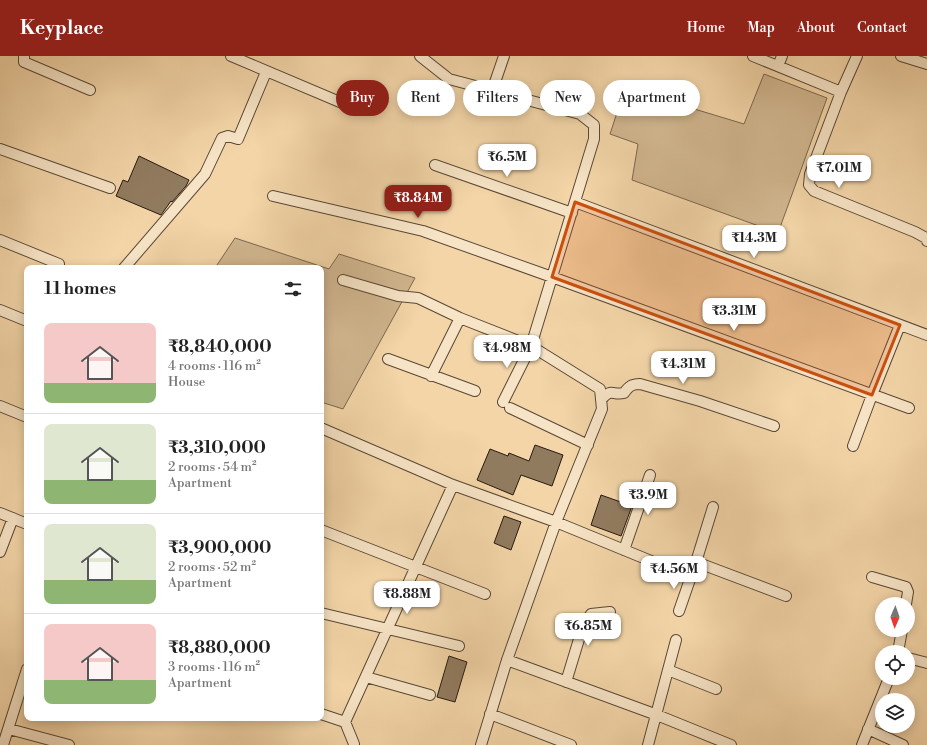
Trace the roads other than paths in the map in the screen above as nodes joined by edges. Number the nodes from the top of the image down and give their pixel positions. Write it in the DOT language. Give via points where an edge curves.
graph roads {
  1 [pos="24,56"];
  2 [pos="231,56"];
  3 [pos="420,56"];
  4 [pos="504,56"];
  5 [pos="754,56"];
  6 [pos="782,56"];
  7 [pos="856,56"];
  8 [pos="901,56"];
  9 [pos="927,64"];
  10 [pos="778,66"];
  11 [pos="266,72"];
  12 [pos="496,80"];
  13 [pos="463,83"];
  14 [pos="90,90"];
  15 [pos="841,92"];
  16 [pos="336,101"];
  17 [pos="532,101"];
  18 [pos="0,149"];
  19 [pos="435,165"];
  20 [pos="110,188"];
  21 [pos="273,196"];
  22 [pos="575,202"];
  23 [pos="572,212"];
  24 [pos="0,240"];
  25 [pos="927,241"];
  26 [pos="59,264"];
  27 [pos="127,265"];
  28 [pos="552,277"];
  29 [pos="343,280"];
  30 [pos="0,310"];
  31 [pos="460,318"];
  32 [pos="24,320"];
  33 [pos="900,325"];
  34 [pos="927,335"];
  35 [pos="531,346"];
  36 [pos="388,358"];
  37 [pos="431,376"];
  38 [pos="475,391"];
  39 [pos="872,394"];
  40 [pos="602,400"];
  41 [pos="0,406"];
  42 [pos="909,408"];
  43 [pos="24,416"];
  44 [pos="774,426"];
  45 [pos="324,429"];
  46 [pos="588,445"];
  47 [pos="853,446"];
  48 [pos="650,475"];
  49 [pos="453,486"];
  50 [pos="713,507"];
  51 [pos="0,513"];
  52 [pos="13,518"];
  53 [pos="556,522"];
  54 [pos="24,523"];
  55 [pos="324,531"];
  56 [pos="624,550"];
  57 [pos="0,552"];
  58 [pos="696,562"];
  59 [pos="417,567"];
  60 [pos="690,577"];
  61 [pos="872,577"];
  62 [pos="485,594"];
  63 [pos="786,596"];
  64 [pos="907,597"];
  65 [pos="679,611"];
  66 [pos="610,612"];
  67 [pos="324,614"];
  68 [pos="388,630"];
  69 [pos="676,640"];
  70 [pos="459,646"];
  71 [pos="507,660"];
  72 [pos="915,660"];
  73 [pos="927,663"];
  74 [pos="668,670"];
  75 [pos="24,678"];
  76 [pos="366,678"];
  77 [pos="566,682"];
  78 [pos="886,685"];
  79 [pos="716,688"];
  80 [pos="430,695"];
  81 [pos="490,714"];
  82 [pos="324,715"];
  83 [pos="657,715"];
  84 [pos="345,722"];
  85 [pos="8,729"];
  86 [pos="868,729"];
  87 [pos="3,745"];
  88 [pos="69,745"];
  89 [pos="355,745"];
  90 [pos="481,745"];
  91 [pos="570,745"];
  92 [pos="648,745"];
  93 [pos="731,745"];
  94 [pos="862,745"];
  95 [pos="903,745"];
  1 -- 14 [label="street" via="24,62 35,68"];
  2 -- 11 [label="street"];
  3 -- 13 [label="street" via="449,79"];
  4 -- 12 [label="street"];
  5 -- 10 [label="street"];
  6 -- 10 [label="street"];
  7 -- 15 [label="street"];
  8 -- 9 [label="street"];
  10 -- 15 [label="street"];
  11 -- 16 [label="street"];
  11 -- 27 [label="street" via="238,139 228,136 222,138 205,174"];
  15 -- 25 [label="street" via="810,174 809,185 814,191 915,232"];
  17 -- 22 [label="street" via="580,114 594,125 594,139"];
  18 -- 20 [label="street"];
  19 -- 23 [label="street"];
  21 -- 28 [label="street" via="423,232"];
  22 -- 23 [label="street"];
  22 -- 33 [label="street"];
  23 -- 28 [label="street"];
  24 -- 26 [label="street"];
  28 -- 35 [label="street"];
  28 -- 39 [label="street"];
  29 -- 31 [label="street" via="398,296 418,298"];
  30 -- 32 [label="street"];
  31 -- 35 [label="street"];
  31 -- 37 [label="street"];
  33 -- 34 [label="street"];
  33 -- 39 [label="street"];
  35 -- 40 [label="street" via="600,389"];
  35 -- 46 [label="street" via="507,405"];
  36 -- 37 [label="street"];
  37 -- 38 [label="street"];
  39 -- 42 [label="street"];
  39 -- 47 [label="street"];
  40 -- 44 [label="street" via="607,393 624,393 633,384 640,384"];
  40 -- 46 [label="street" via="602,409"];
  41 -- 43 [label="street"];
  45 -- 49 [label="street"];
  46 -- 53 [label="street"];
  48 -- 56 [label="street"];
  49 -- 53 [label="street"];
  49 -- 59 [label="street"];
  50 -- 58 [label="street"];
  51 -- 52 [label="street"];
  52 -- 54 [label="street"];
  52 -- 57 [label="street"];
  53 -- 56 [label="street"];
  53 -- 71 [label="street"];
  55 -- 59 [label="street"];
  56 -- 60 [label="street"];
  58 -- 60 [label="street"];
  58 -- 63 [label="street"];
  59 -- 62 [label="street"];
  59 -- 68 [label="street"];
  60 -- 65 [label="street"];
  61 -- 64 [label="street" via="906,587"];
  66 -- 77 [label="street" via="591,614 582,626"];
  67 -- 68 [label="street"];
  68 -- 70 [label="street"];
  68 -- 76 [label="street"];
  69 -- 74 [label="street"];
  71 -- 77 [label="street"];
  71 -- 81 [label="street"];
  72 -- 73 [label="street"];
  74 -- 79 [label="street"];
  74 -- 83 [label="street"];
  75 -- 85 [label="street"];
  76 -- 80 [label="street"];
  76 -- 84 [label="street"];
  77 -- 83 [label="street"];
  78 -- 86 [label="street"];
  81 -- 90 [label="street"];
  81 -- 91 [label="street"];
  82 -- 84 [label="street"];
  83 -- 92 [label="street"];
  83 -- 93 [label="street"];
  84 -- 89 [label="street"];
  85 -- 87 [label="street"];
  85 -- 88 [label="street"];
  86 -- 94 [label="street"];
  86 -- 95 [label="street"];
}
